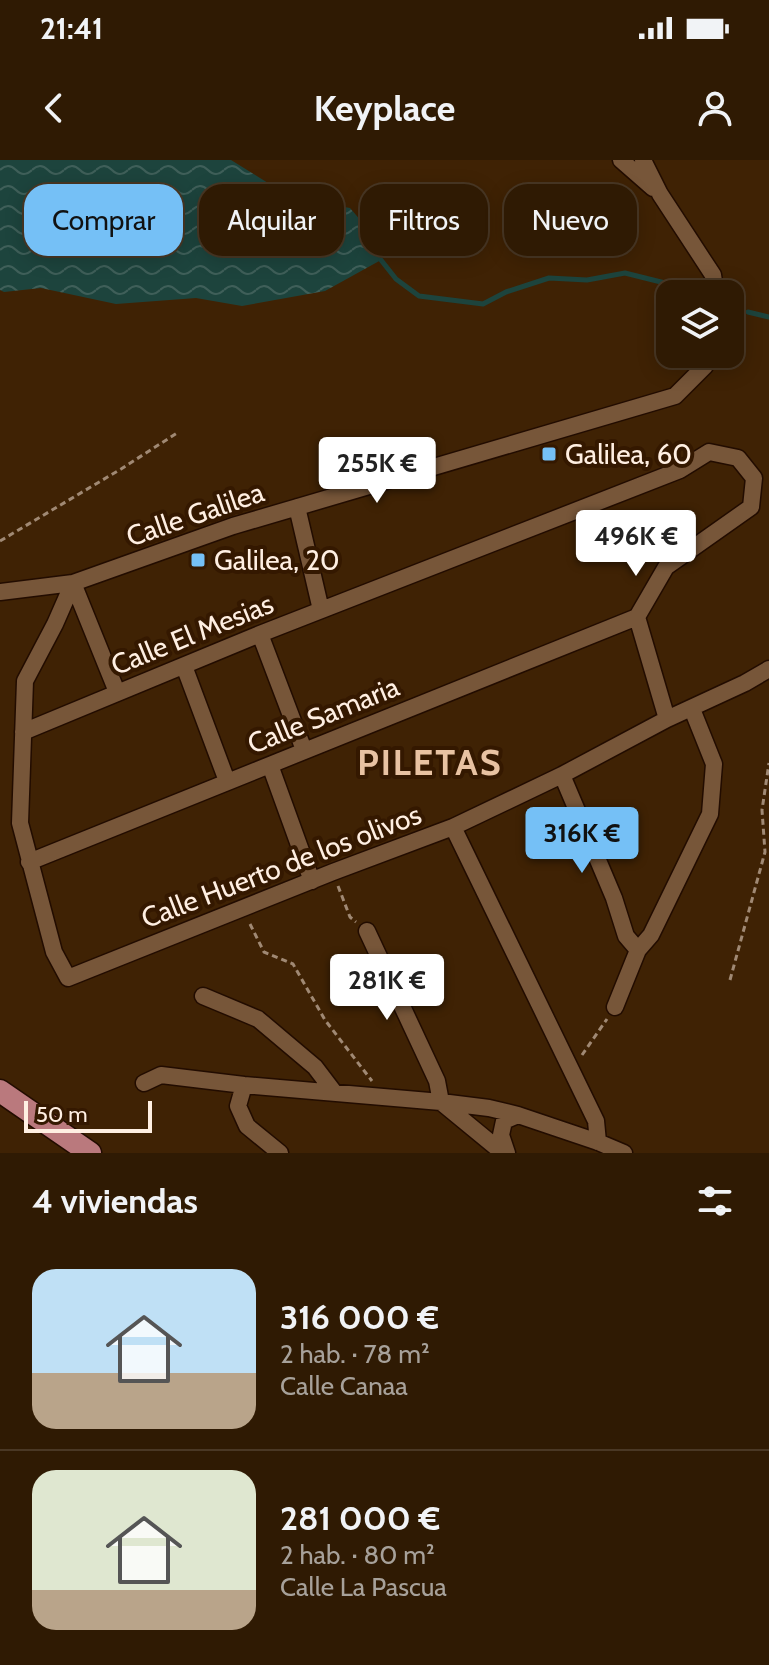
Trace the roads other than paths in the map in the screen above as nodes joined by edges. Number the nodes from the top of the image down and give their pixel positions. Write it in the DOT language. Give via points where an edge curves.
graph roads {
  1 [pos="621,160"];
  2 [pos="643,160"];
  3 [pos="660,194"];
  4 [pos="714,280"];
  5 [pos="703,368"];
  6 [pos="297,507"];
  7 [pos="73,583"];
  8 [pos="1,593"];
  9 [pos="321,610"];
  10 [pos="637,617"];
  11 [pos="260,634"];
  12 [pos="184,666"];
  13 [pos="769,669"];
  14 [pos="117,692"];
  15 [pos="692,709"];
  16 [pos="667,719"];
  17 [pos="23,732"];
  18 [pos="304,750"];
  19 [pos="270,765"];
  20 [pos="562,775"];
  21 [pos="227,781"];
  22 [pos="453,827"];
  23 [pos="29,862"];
  24 [pos="312,881"];
  25 [pos="367,931"];
  26 [pos="638,950"];
  27 [pos="203,996"];
  28 [pos="615,1007"];
  29 [pos="144,1083"];
  30 [pos="244,1085"];
  31 [pos="0,1091"];
  32 [pos="334,1092"];
  33 [pos="441,1102"];
  34 [pos="518,1115"];
  35 [pos="598,1142"];
  36 [pos="90,1153"];
  37 [pos="280,1153"];
  38 [pos="505,1153"];
  39 [pos="624,1153"];
  1 -- 3 [label="street"];
  2 -- 3 [label="street"];
  3 -- 4 [label="street"];
  5 -- 6 [label="street, Calle Galilea" via="675,396"];
  6 -- 7 [label="street, Calle Galilea"];
  6 -- 9 [label="street"];
  7 -- 8 [label="street, Calle Galilea"];
  7 -- 14 [label="street"];
  7 -- 17 [label="street" via="25,681"];
  9 -- 10 [label="street, Calle El Mesias" via="680,470 709,452 738,458 754,478 751,507 666,567"];
  9 -- 11 [label="street, Calle El Mesias"];
  10 -- 16 [label="street"];
  10 -- 18 [label="street, Calle Samaria"];
  11 -- 12 [label="street, Calle El Mesias"];
  11 -- 18 [label="street"];
  12 -- 14 [label="street, Calle El Mesias"];
  12 -- 21 [label="street"];
  13 -- 15 [label="street, Calle Huerto de los olivos"];
  14 -- 17 [label="street, Calle El Mesias"];
  15 -- 16 [label="street, Calle Huerto de los olivos"];
  15 -- 26 [label="street" via="714,764 710,814 651,935"];
  16 -- 20 [label="street, Calle Huerto de los olivos"];
  17 -- 23 [label="street" via="20,823"];
  18 -- 19 [label="street, Calle Samaria"];
  19 -- 21 [label="street, Calle Samaria"];
  19 -- 24 [label="street"];
  20 -- 22 [label="street, Calle Huerto de los olivos"];
  20 -- 26 [label="street" via="626,936"];
  21 -- 23 [label="street, Calle Samaria"];
  22 -- 24 [label="street, Calle Huerto de los olivos"];
  22 -- 35 [label="street" via="596,1121"];
  23 -- 24 [label="street, Calle Huerto de los olivos" via="54,952 68,978"];
  25 -- 33 [label="street" via="437,1081"];
  26 -- 28 [label="street"];
  27 -- 32 [label="street" via="258,1019 315,1067"];
  29 -- 30 [label="street" via="161,1075"];
  30 -- 32 [label="street"];
  30 -- 37 [label="street" via="238,1106 247,1126"];
  31 -- 36 [label="main road"];
  32 -- 33 [label="street"];
  33 -- 34 [label="street"];
  33 -- 38 [label="street"];
  34 -- 35 [label="street"];
  34 -- 38 [label="street" via="504,1121"];
  35 -- 39 [label="street"];
}
